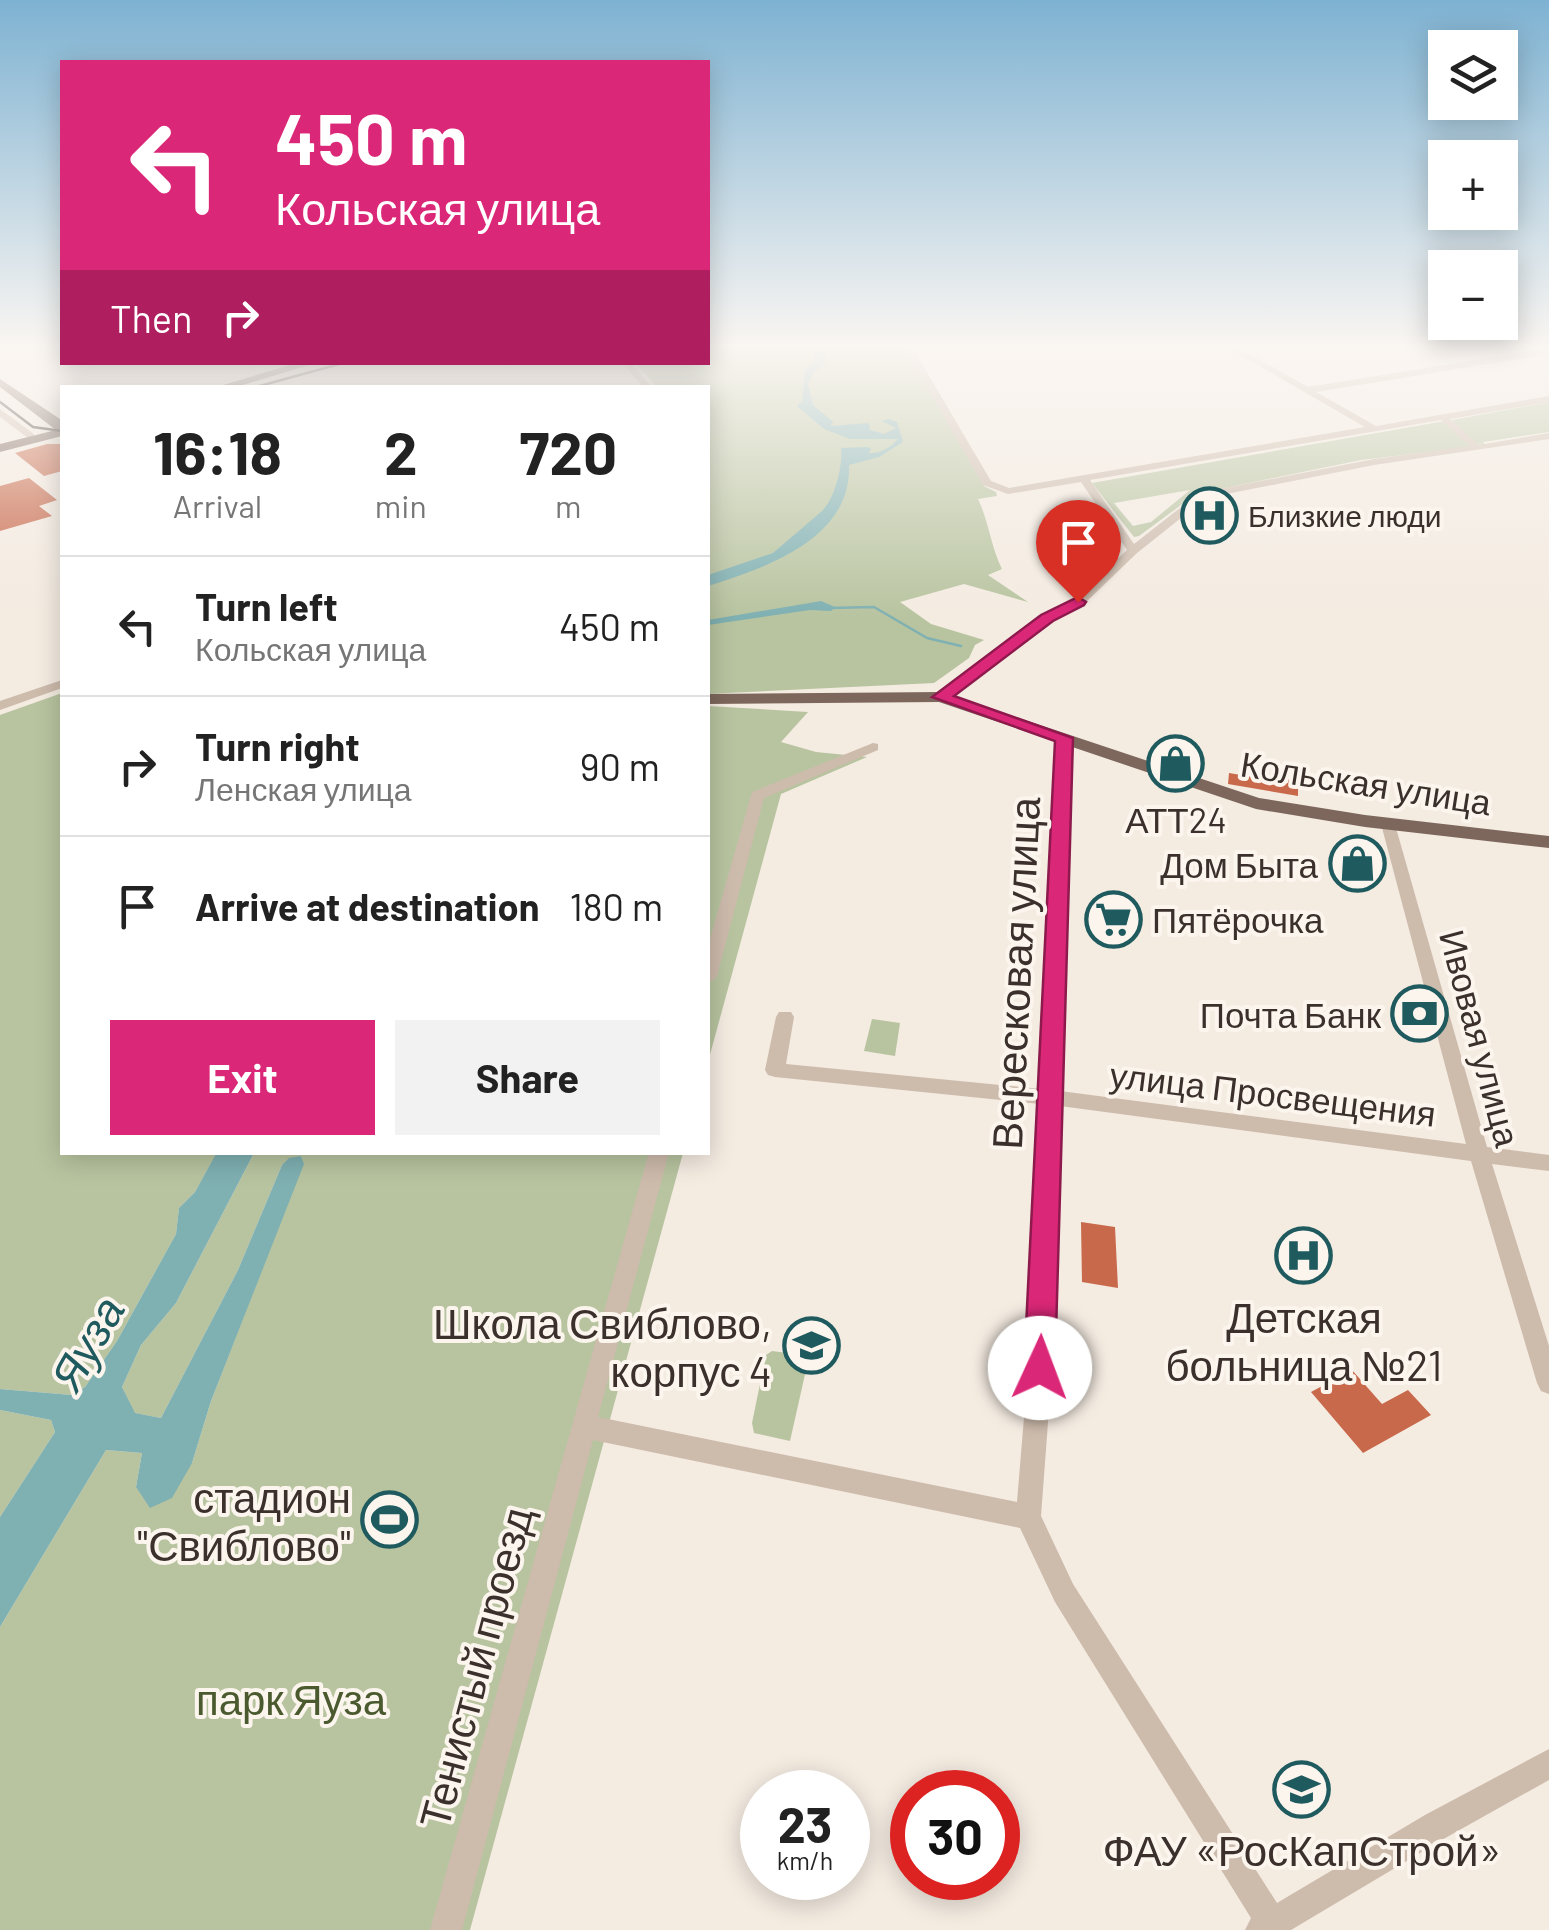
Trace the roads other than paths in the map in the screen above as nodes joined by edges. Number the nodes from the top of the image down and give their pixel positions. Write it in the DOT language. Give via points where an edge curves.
graph roads {
  1 [pos="28,437"];
  2 [pos="35,437"];
  3 [pos="960,437"];
  4 [pos="1334,437"];
  5 [pos="1465,437"];
  6 [pos="1543,437"];
  7 [pos="0,446"];
  8 [pos="1477,448"];
  9 [pos="1084,479"];
  10 [pos="1132,551"];
  11 [pos="60,685"];
  12 [pos="941,697"];
  13 [pos="710,700"];
  14 [pos="0,706"];
  15 [pos="1064,738"];
  16 [pos="872,748"];
  17 [pos="1389,824"];
  18 [pos="1549,842"];
  19 [pos="710,969"];
  20 [pos="785,1017"];
  21 [pos="1048,1097"];
  22 [pos="1479,1152"];
  23 [pos="658,1155"];
  24 [pos="1549,1163"];
  25 [pos="1549,1383"];
  26 [pos="584,1426"];
  27 [pos="1028,1517"];
  28 [pos="1549,1764"];
  29 [pos="1266,1926"];
  30 [pos="446,1930"];
  1 -- 7 [label="main road"];
  2 -- 7 [label="main road"];
  3 -- 9 [label="street" via="987,483 1000,490"];
  4 -- 9 [label="street"];
  5 -- 8 [label="street"];
  6 -- 8 [label="street"];
  8 -- 10 [label="street" via="1204,495"];
  9 -- 10 [label="street"];
  10 -- 12 [label="street" via="1078,602"];
  11 -- 14 [label="street"];
  12 -- 13 [label="main road, Кольская улица"];
  12 -- 15 [label="main road, Кольская улица"];
  15 -- 17 [label="main road, Кольская улица" via="1256,803"];
  15 -- 21 [label="street, Вересковая улица"];
  16 -- 19 [label="street" via="758,794"];
  17 -- 18 [label="main road, Кольская улица"];
  17 -- 22 [label="street, Ивовая улица"];
  20 -- 21 [label="street, улица Просвещения" via="775,1070"];
  21 -- 22 [label="street, улица Просвещения"];
  21 -- 27 [label="street, Вересковая улица"];
  22 -- 24 [label="street, улица Просвещения"];
  22 -- 25 [label="street, Ивовая улица"];
  23 -- 26 [label="street, Тенистый проезд"];
  26 -- 27 [label="street"];
  26 -- 30 [label="street, Тенистый проезд"];
  27 -- 29 [label="street, Вересковая улица" via="1064,1593"];
  28 -- 29 [label="street"];
}
